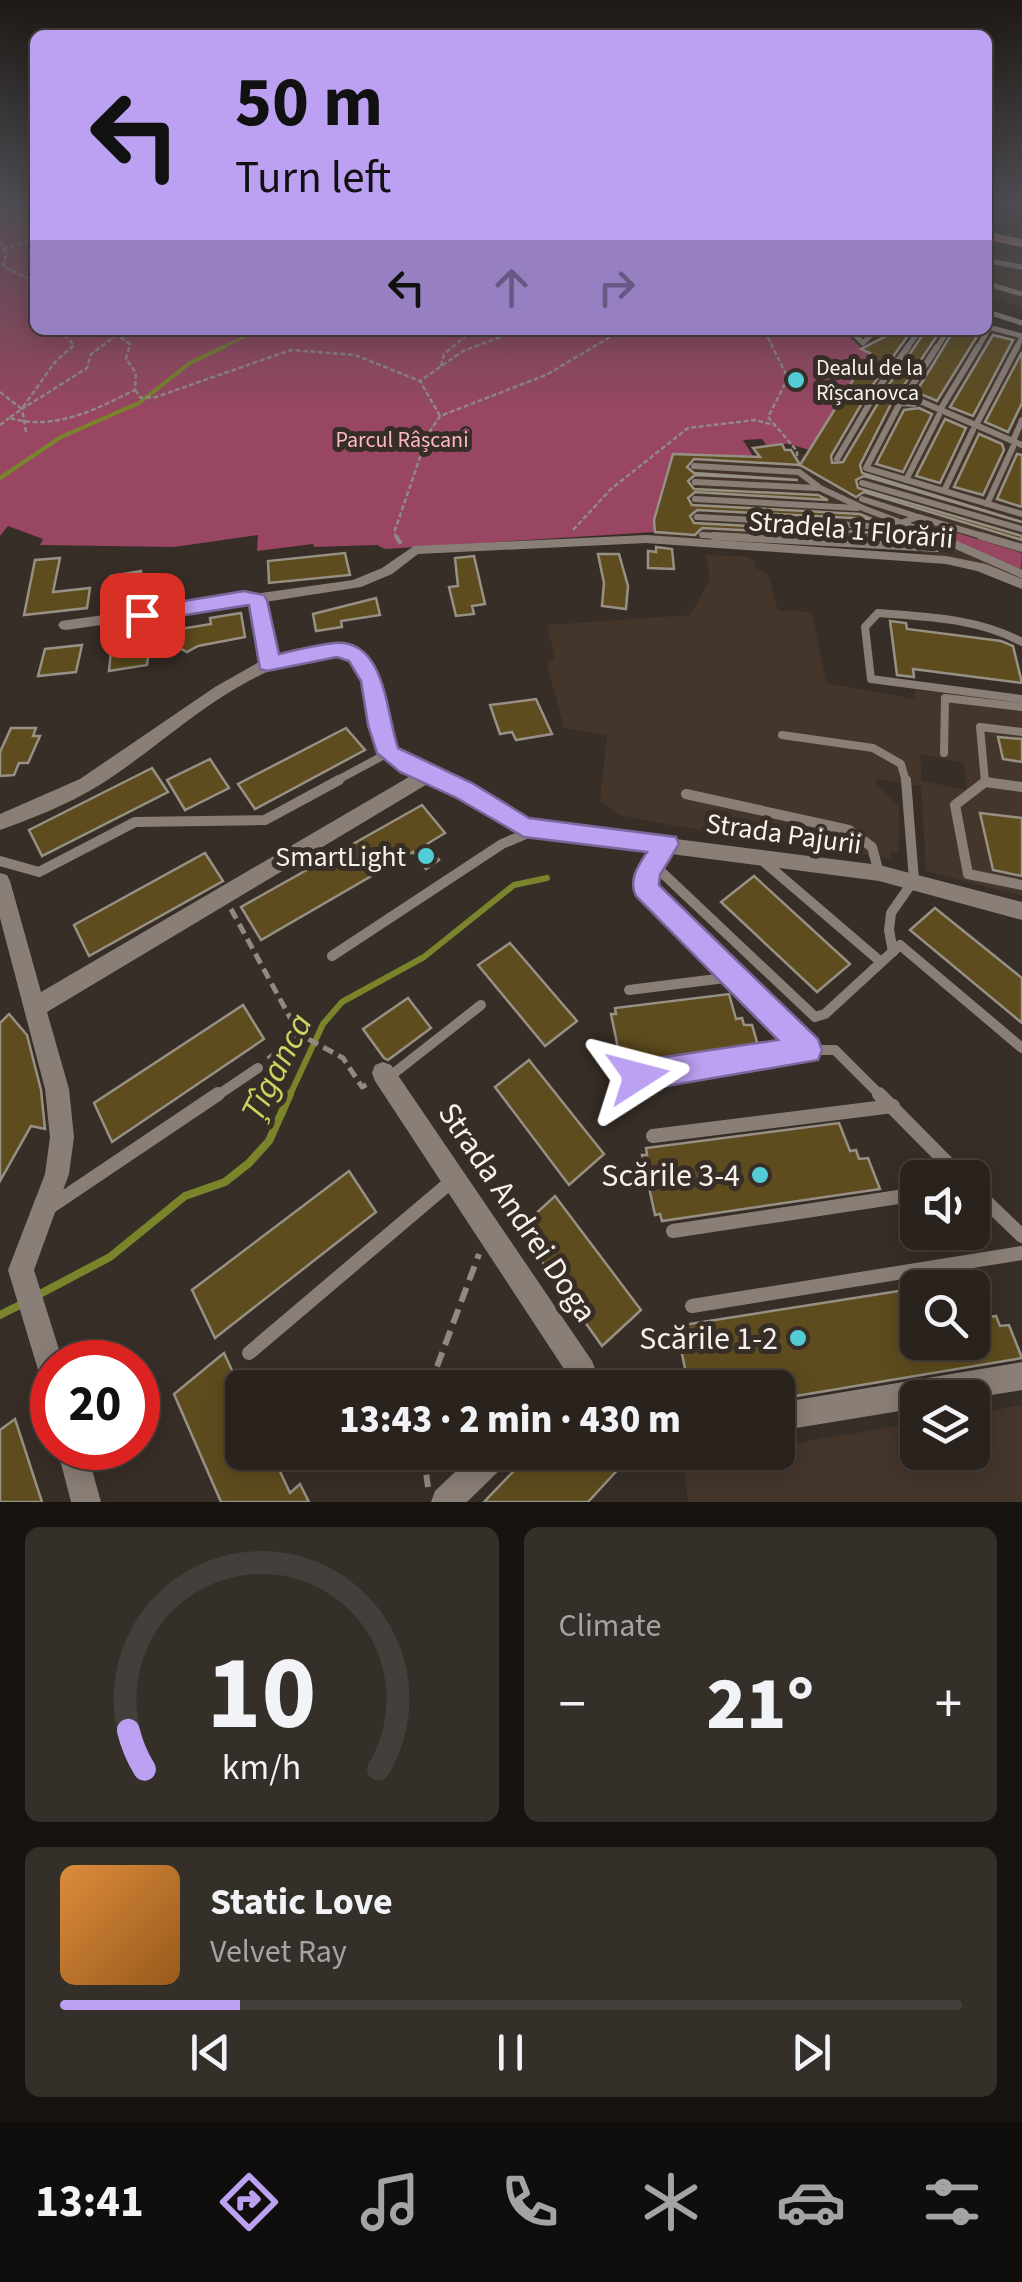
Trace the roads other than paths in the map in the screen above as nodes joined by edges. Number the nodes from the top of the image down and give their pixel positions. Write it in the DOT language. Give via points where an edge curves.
graph roads {
  1 [pos="992,285"];
  2 [pos="1022,294"];
  3 [pos="992,313"];
  4 [pos="1022,323"];
  5 [pos="992,328"];
  6 [pos="916,335"];
  7 [pos="945,335"];
  8 [pos="984,335"];
  9 [pos="1022,336"];
  10 [pos="881,384"];
  11 [pos="914,404"];
  12 [pos="940,412"];
  13 [pos="1022,420"];
  14 [pos="974,427"];
  15 [pos="1017,446"];
  16 [pos="837,459"];
  17 [pos="694,466"];
  18 [pos="799,472"];
  19 [pos="906,480"];
  20 [pos="695,482"];
  21 [pos="862,483"];
  22 [pos="820,488"];
  23 [pos="944,491"];
  24 [pos="695,499"];
  25 [pos="862,499"];
  26 [pos="986,504"];
  27 [pos="864,509"];
  28 [pos="1022,514"];
  29 [pos="918,516"];
  30 [pos="698,517"];
  31 [pos="908,523"];
  32 [pos="1022,529"];
  33 [pos="702,535"];
  34 [pos="942,540"];
  35 [pos="1022,548"];
  36 [pos="1022,574"];
  37 [pos="1022,584"];
  38 [pos="257,600"];
  39 [pos="66,624"];
  40 [pos="1022,642"];
  41 [pos="267,664"];
  42 [pos="1022,699"];
  43 [pos="1022,707"];
  44 [pos="1022,732"];
  45 [pos="782,735"];
  46 [pos="388,753"];
  47 [pos="944,753"];
  48 [pos="429,774"];
  49 [pos="985,782"];
  50 [pos="1022,788"];
  51 [pos="686,794"];
  52 [pos="0,822"];
  53 [pos="537,830"];
  54 [pos="667,844"];
  55 [pos="758,856"];
  56 [pos="0,861"];
  57 [pos="654,865"];
  58 [pos="880,874"];
  59 [pos="0,880"];
  60 [pos="914,880"];
  61 [pos="1022,885"];
  62 [pos="1022,911"];
  63 [pos="892,952"];
  64 [pos="332,956"];
  65 [pos="881,962"];
  66 [pos="733,978"];
  67 [pos="628,990"];
  68 [pos="481,1005"];
  69 [pos="36,1007"];
  70 [pos="1022,1048"];
  71 [pos="808,1050"];
  72 [pos="258,1068"];
  73 [pos="385,1076"];
  74 [pos="638,1076"];
  75 [pos="893,1106"];
  76 [pos="654,1136"];
  77 [pos="945,1160"];
  78 [pos="454,1179"];
  79 [pos="900,1197"];
  80 [pos="990,1205"];
  81 [pos="39,1214"];
  82 [pos="673,1231"];
  83 [pos="1022,1236"];
  84 [pos="1022,1253"];
  85 [pos="692,1306"];
  86 [pos="42,1340"];
  87 [pos="249,1353"];
  88 [pos="568,1370"];
  89 [pos="1022,1376"];
  90 [pos="795,1414"];
  91 [pos="78,1470"];
  92 [pos="479,1470"];
  93 [pos="86,1502"];
  94 [pos="446,1502"];
  1 -- 2 [label="lane"];
  3 -- 4 [label="lane"];
  5 -- 9 [label="lane"];
  6 -- 10 [label="lane"];
  7 -- 12 [label="lane" via="906,395"];
  8 -- 12 [label="lane"];
  9 -- 14 [label="lane"];
  11 -- 12 [label="lane"];
  11 -- 16 [label="lane" via="878,389"];
  11 -- 19 [label="lane" via="900,403 866,468"];
  12 -- 14 [label="lane"];
  12 -- 19 [label="lane"];
  13 -- 15 [label="lane"];
  14 -- 15 [label="lane"];
  14 -- 23 [label="lane"];
  15 -- 26 [label="lane"];
  17 -- 18 [label="lane"];
  18 -- 22 [label="lane"];
  19 -- 23 [label="lane"];
  20 -- 22 [label="lane"];
  21 -- 32 [label="lane"];
  22 -- 27 [label="lane"];
  23 -- 26 [label="lane"];
  24 -- 27 [label="lane"];
  25 -- 29 [label="lane"];
  26 -- 28 [label="lane"];
  27 -- 31 [label="lane"];
  29 -- 31 [label="lane"];
  29 -- 35 [label="lane"];
  30 -- 31 [label="lane"];
  31 -- 34 [label="lane"];
  33 -- 34 [label="lane" via="938,548"];
  34 -- 36 [label="lane"];
  37 -- 38 [label="street, Stradela 1 Florării" via="946,560 569,539 424,548 366,581"];
  38 -- 39 [label="street"];
  38 -- 41 [label="street"];
  40 -- 42 [label="lane" via="971,623 878,613 865,627 872,679"];
  41 -- 46 [label="street" via="338,649 356,656 372,680"];
  41 -- 52 [label="street" via="100,776"];
  43 -- 47 [label="lane" via="946,698"];
  44 -- 49 [label="lane" via="980,727"];
  45 -- 60 [label="lane" via="873,748 901,764"];
  46 -- 48 [label="street, Strada Pajurii"];
  46 -- 56 [label="lane" via="265,820 135,822 39,872"];
  48 -- 53 [label="street, Strada Pajurii" via="510,822"];
  48 -- 69 [label="street"];
  49 -- 50 [label="lane"];
  49 -- 61 [label="lane" via="955,805 968,874"];
  51 -- 58 [label="lane" via="849,830 872,847"];
  53 -- 54 [label="street, Strada Pajurii"];
  53 -- 64 [label="lane" via="502,844"];
  54 -- 55 [label="street, Strada Pajurii"];
  54 -- 57 [label="lane"];
  55 -- 58 [label="street, Strada Pajurii"];
  55 -- 65 [label="lane"];
  57 -- 65 [label="lane" via="814,1017 826,1014"];
  57 -- 66 [label="lane" via="645,888"];
  58 -- 60 [label="street, Strada Pajurii"];
  59 -- 69 [label="street"];
  60 -- 62 [label="street, Strada Pajurii"];
  60 -- 63 [label="lane" via="890,907 886,930"];
  63 -- 65 [label="lane"];
  63 -- 70 [label="lane" via="900,945"];
  66 -- 67 [label="lane"];
  66 -- 71 [label="lane"];
  68 -- 73 [label="lane"];
  69 -- 81 [label="street" via="62,1137"];
  71 -- 74 [label="lane"];
  71 -- 75 [label="lane" via="835,1050"];
  72 -- 81 [label="lane"];
  73 -- 78 [label="street, Strada Andrei Doga"];
  75 -- 76 [label="lane"];
  75 -- 77 [label="lane"];
  78 -- 87 [label="lane"];
  78 -- 88 [label="street, Strada Andrei Doga"];
  79 -- 82 [label="lane"];
  80 -- 83 [label="lane"];
  81 -- 86 [label="street" via="21,1270"];
  84 -- 85 [label="lane"];
  89 -- 90 [label="street"];
  91 -- 93 [label="street"];
  92 -- 94 [label="street"];
}
